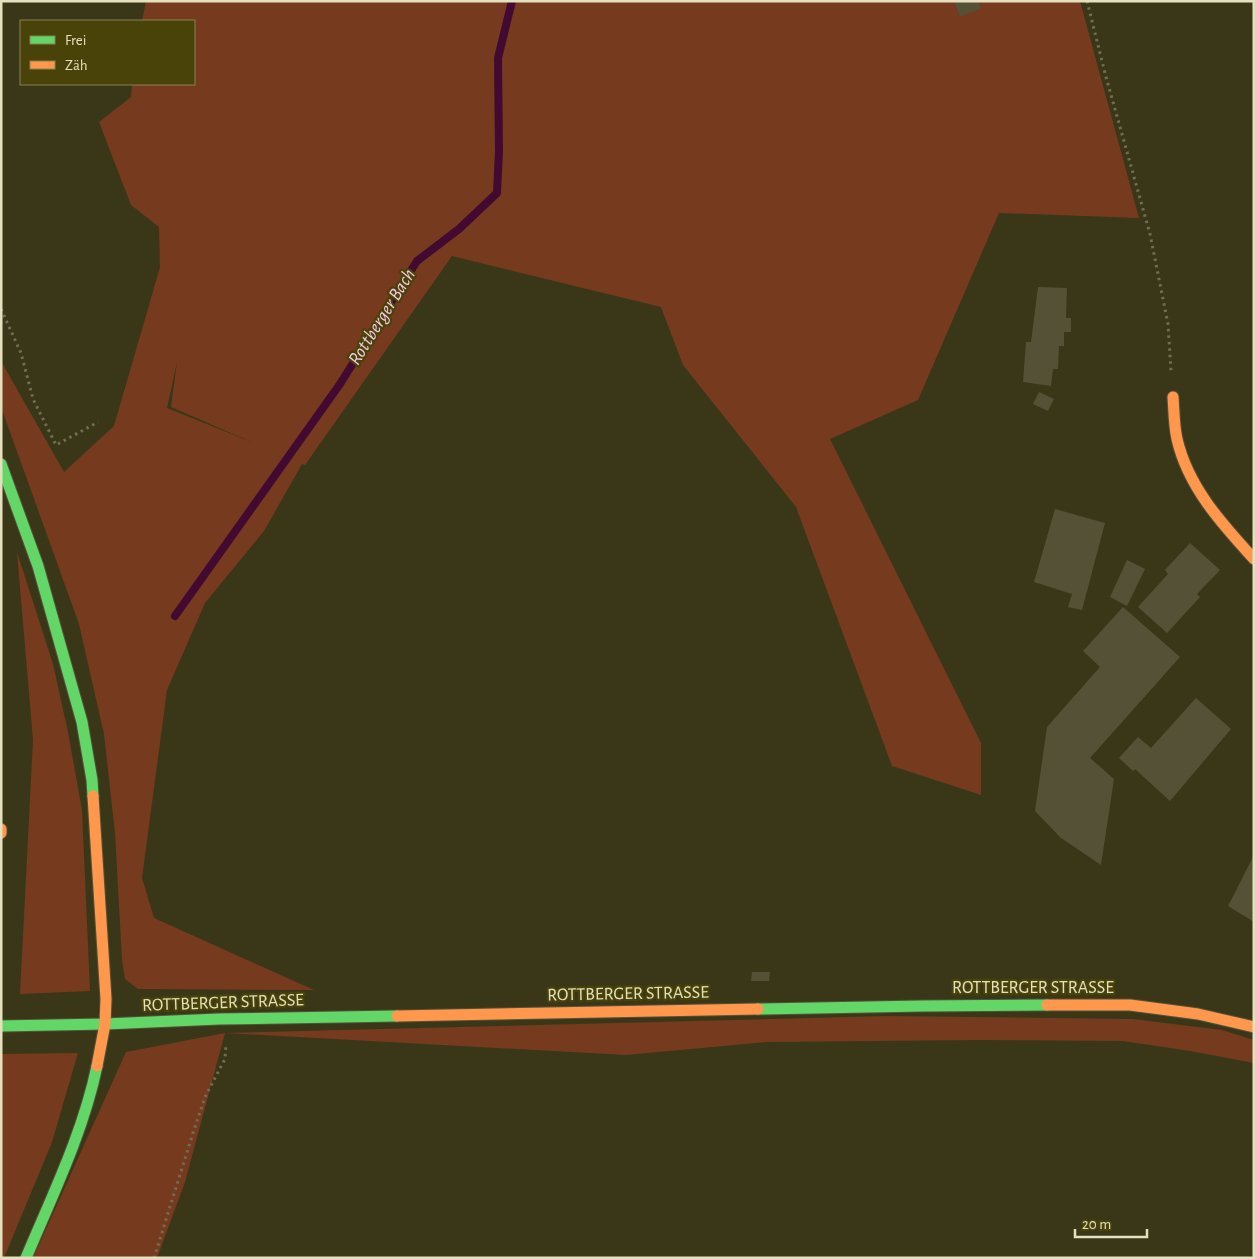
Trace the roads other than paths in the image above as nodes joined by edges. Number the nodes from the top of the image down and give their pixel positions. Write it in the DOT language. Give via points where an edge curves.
graph roads {
  1 [pos="1173,397"];
  2 [pos="1,464"];
  3 [pos="1254,560"];
  4 [pos="1,829"];
  5 [pos="1,833"];
  6 [pos="105,1024"];
  7 [pos="1,1026"];
  8 [pos="1254,1027"];
  9 [pos="26,1258"];
  1 -- 3 [label="main road" via="1177,442 1186,467 1216,517"];
  2 -- 6 [label="main road" via="38,566 82,722 92,780"];
  4 -- 5 [label="main road"];
  6 -- 7 [label="main road, ROTTBERGER STRASSE"];
  6 -- 8 [label="main road, ROTTBERGER STRASSE" via="913,1006 1130,1005 1198,1014"];
  6 -- 9 [label="main road" via="94,1079 74,1144"];
}
